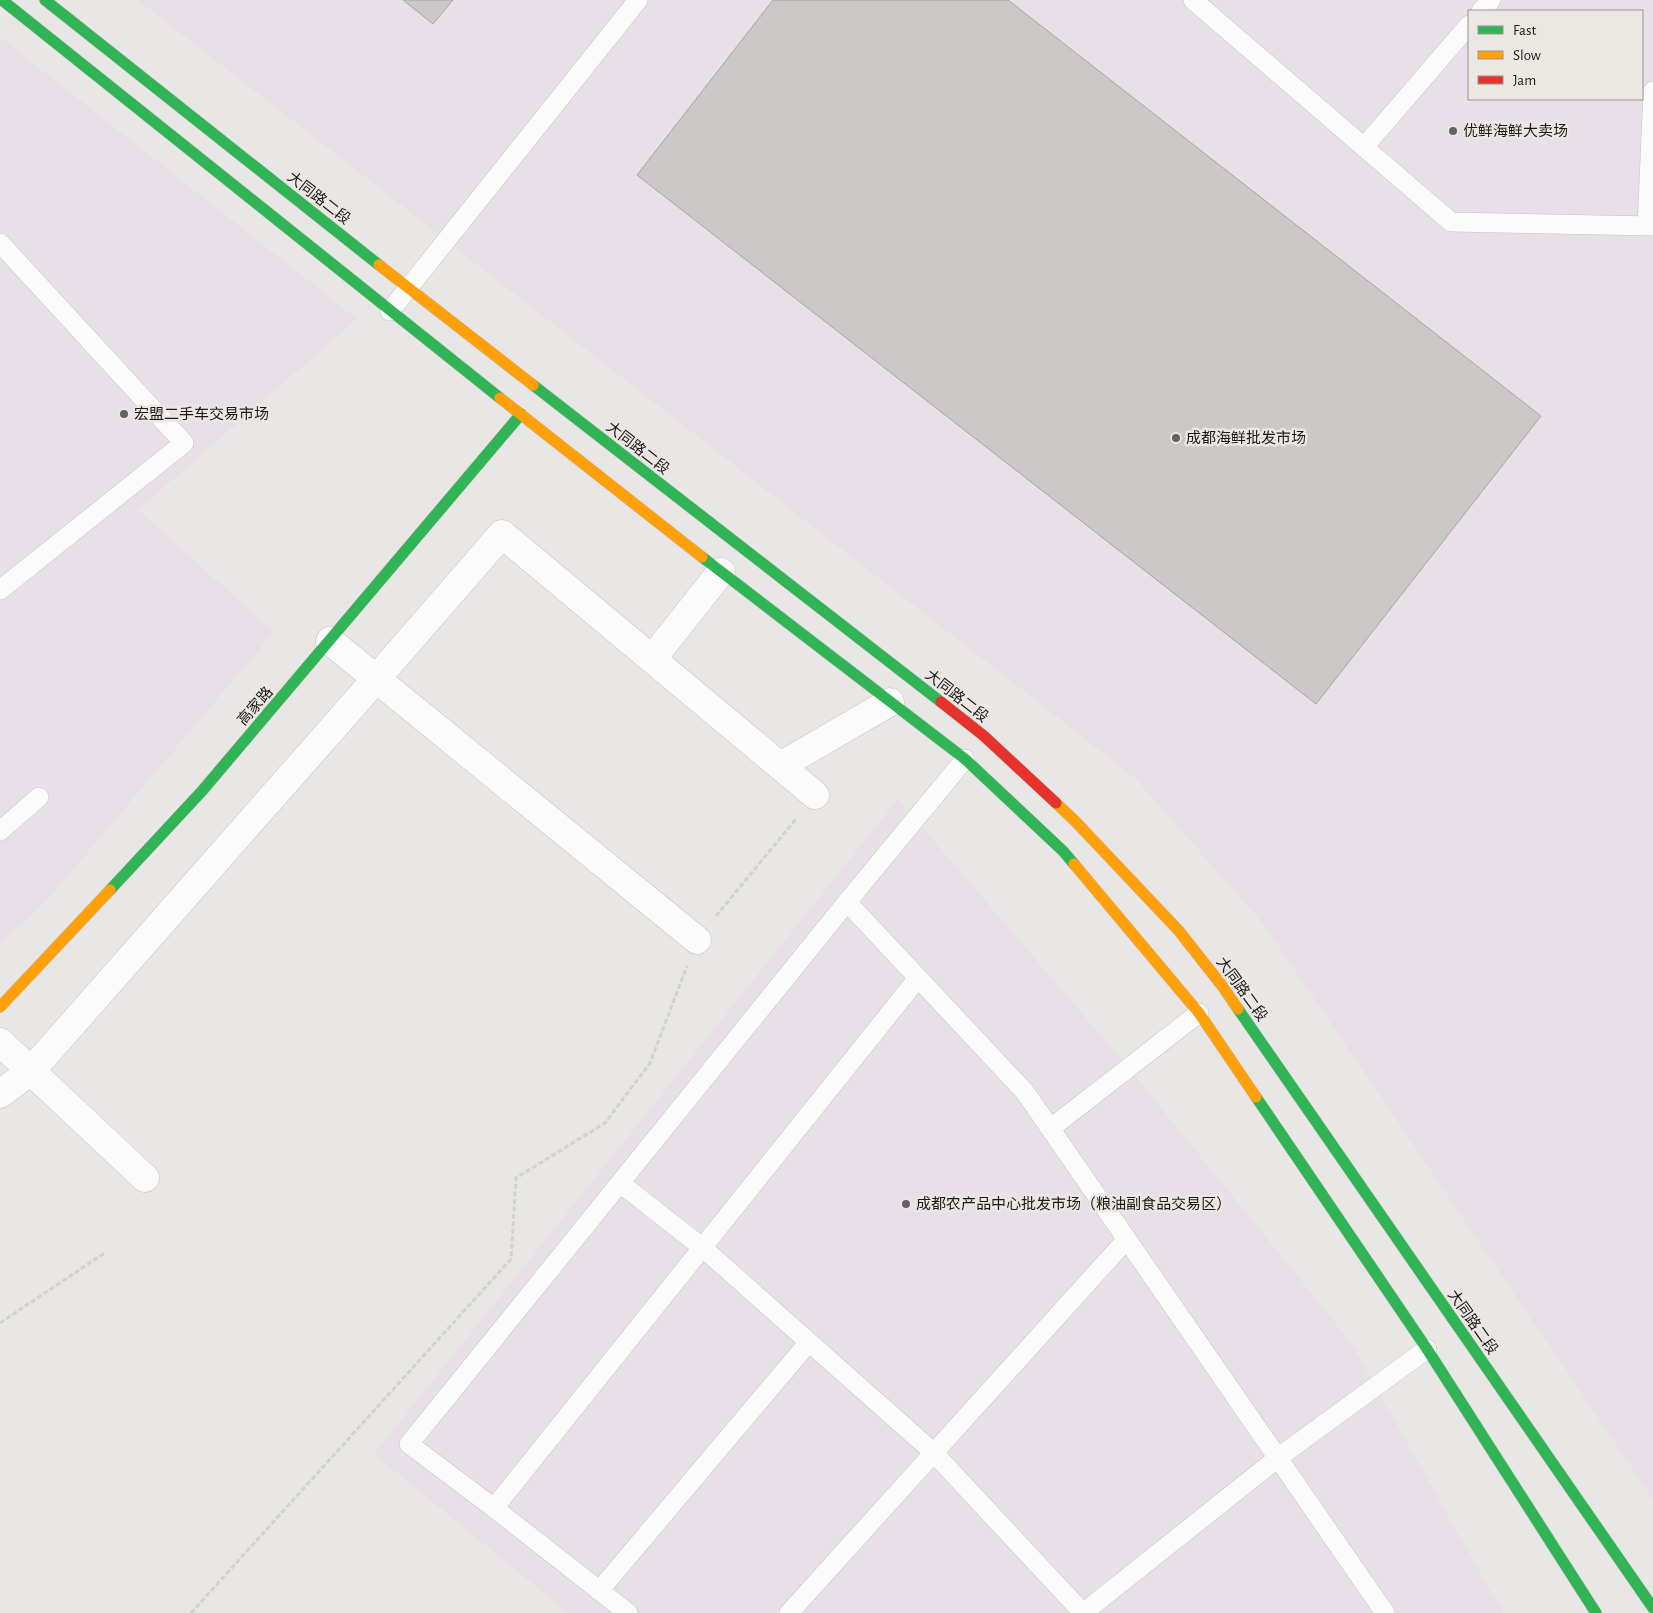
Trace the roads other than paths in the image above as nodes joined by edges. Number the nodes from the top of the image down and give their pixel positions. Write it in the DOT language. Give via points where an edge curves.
graph roads {
  1 [pos="2,0"];
  2 [pos="45,0"];
  3 [pos="638,0"];
  4 [pos="1193,0"];
  5 [pos="1491,0"];
  6 [pos="1482,10"];
  7 [pos="1468,26"];
  8 [pos="1653,91"];
  9 [pos="1364,147"];
  10 [pos="1650,226"];
  11 [pos="0,243"];
  12 [pos="408,288"];
  13 [pos="390,311"];
  14 [pos="521,414"];
  15 [pos="721,572"];
  16 [pos="0,590"];
  17 [pos="330,641"];
  18 [pos="652,659"];
  19 [pos="377,678"];
  20 [pos="890,702"];
  21 [pos="965,759"];
  22 [pos="780,766"];
  23 [pos="815,795"];
  24 [pos="39,798"];
  25 [pos="0,831"];
  26 [pos="847,902"];
  27 [pos="697,940"];
  28 [pos="918,978"];
  29 [pos="0,1007"];
  30 [pos="1200,1013"];
  31 [pos="0,1042"];
  32 [pos="31,1071"];
  33 [pos="0,1094"];
  34 [pos="1050,1128"];
  35 [pos="145,1178"];
  36 [pos="620,1183"];
  37 [pos="1127,1239"];
  38 [pos="703,1248"];
  39 [pos="809,1342"];
  40 [pos="1427,1349"];
  41 [pos="933,1452"];
  42 [pos="1278,1458"];
  43 [pos="494,1508"];
  44 [pos="600,1591"];
  45 [pos="1653,1608"];
  46 [pos="628,1613"];
  47 [pos="789,1613"];
  48 [pos="1083,1613"];
  49 [pos="1385,1613"];
  50 [pos="1596,1613"];
  1 -- 13 [label="street"];
  2 -- 12 [label="street, 大同路二段"];
  3 -- 12 [label="lane"];
  4 -- 9 [label="lane"];
  5 -- 6 [label="lane"];
  7 -- 9 [label="lane"];
  8 -- 10 [label="lane"];
  9 -- 10 [label="lane" via="1451,222"];
  11 -- 16 [label="lane" via="184,443"];
  12 -- 13 [label="lane"];
  12 -- 45 [label="street, 大同路二段" via="984,736 1075,821 1179,931 1224,987"];
  13 -- 14 [label="street"];
  14 -- 15 [label="street"];
  14 -- 17 [label="street, 高家路"];
  15 -- 18 [label="street"];
  15 -- 20 [label="street"];
  17 -- 19 [label="street"];
  17 -- 29 [label="street, 高家路" via="202,791"];
  18 -- 19 [label="street" via="502,534"];
  18 -- 22 [label="street"];
  19 -- 27 [label="street"];
  19 -- 32 [label="street"];
  20 -- 21 [label="street"];
  20 -- 22 [label="street"];
  21 -- 26 [label="lane"];
  21 -- 30 [label="street" via="1063,851"];
  22 -- 23 [label="street"];
  24 -- 25 [label="lane"];
  26 -- 28 [label="lane"];
  26 -- 36 [label="lane"];
  28 -- 34 [label="lane" via="1025,1092"];
  28 -- 38 [label="lane"];
  30 -- 34 [label="lane"];
  30 -- 40 [label="street"];
  31 -- 32 [label="street"];
  32 -- 33 [label="street"];
  32 -- 35 [label="street"];
  34 -- 37 [label="lane"];
  36 -- 38 [label="lane"];
  36 -- 43 [label="lane" via="409,1444"];
  37 -- 41 [label="lane"];
  37 -- 42 [label="lane"];
  38 -- 39 [label="lane"];
  38 -- 43 [label="lane"];
  39 -- 41 [label="lane"];
  39 -- 44 [label="lane"];
  40 -- 42 [label="lane"];
  40 -- 50 [label="street"];
  41 -- 47 [label="lane"];
  41 -- 48 [label="lane"];
  42 -- 48 [label="lane"];
  42 -- 49 [label="lane"];
  43 -- 44 [label="lane"];
  44 -- 46 [label="lane"];
}
